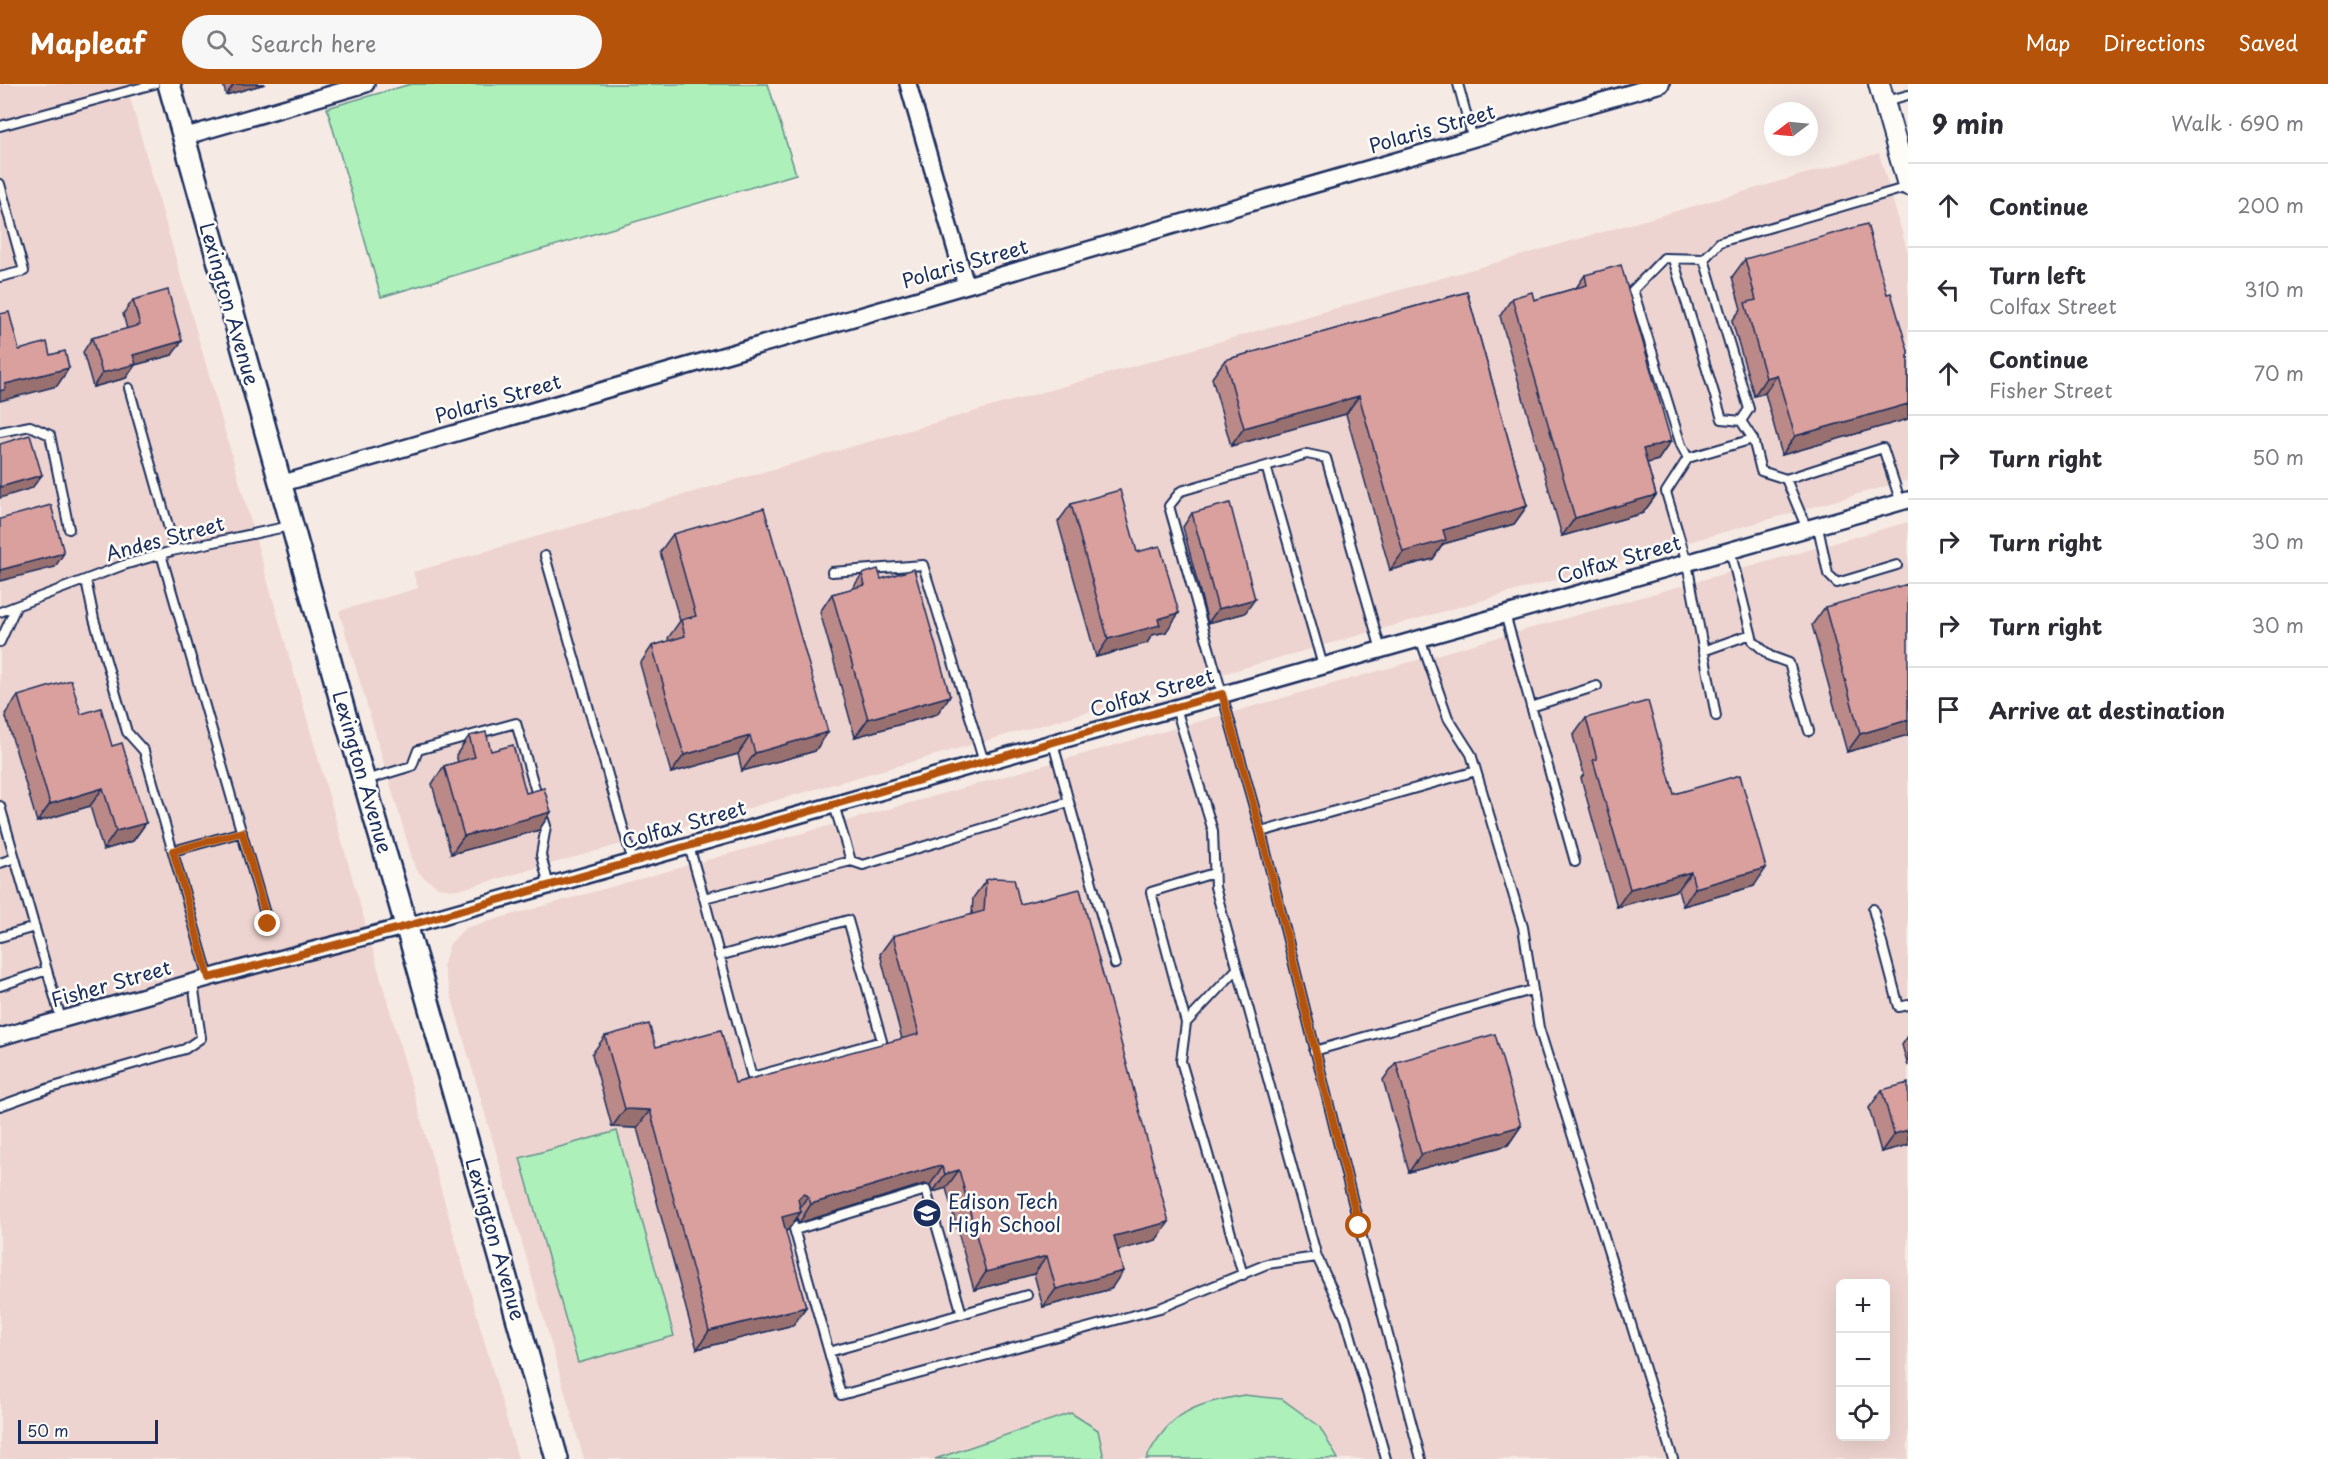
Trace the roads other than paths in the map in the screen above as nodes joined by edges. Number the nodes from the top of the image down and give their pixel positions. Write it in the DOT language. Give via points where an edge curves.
graph roads {
  1 [pos="154,84"];
  2 [pos="169,84"];
  3 [pos="366,84"];
  4 [pos="908,84"];
  5 [pos="1458,84"];
  6 [pos="1661,84"];
  7 [pos="1882,93"];
  8 [pos="1908,95"];
  9 [pos="0,126"];
  10 [pos="183,137"];
  11 [pos="1473,139"];
  12 [pos="0,184"];
  13 [pos="1908,186"];
  14 [pos="3,210"];
  15 [pos="1673,258"];
  16 [pos="1704,259"];
  17 [pos="0,277"];
  18 [pos="966,285"];
  19 [pos="129,387"];
  20 [pos="1741,421"];
  21 [pos="0,432"];
  22 [pos="1753,439"];
  23 [pos="1688,458"];
  24 [pos="1266,466"];
  25 [pos="1786,479"];
  26 [pos="280,484"];
  27 [pos="1904,502"];
  28 [pos="292,525"];
  29 [pos="1812,528"];
  30 [pos="69,529"];
  31 [pos="175,550"];
  32 [pos="1730,550"];
  33 [pos="161,554"];
  34 [pos="545,556"];
  35 [pos="1687,563"];
  36 [pos="1897,565"];
  37 [pos="832,572"];
  38 [pos="86,580"];
  39 [pos="16,607"];
  40 [pos="0,612"];
  41 [pos="1505,614"];
  42 [pos="1751,634"];
  43 [pos="1420,639"];
  44 [pos="0,642"];
  45 [pos="1381,650"];
  46 [pos="1703,651"];
  47 [pos="1323,666"];
  48 [pos="1597,686"];
  49 [pos="1222,694"];
  50 [pos="1531,706"];
  51 [pos="1176,708"];
  52 [pos="1716,716"];
  53 [pos="1809,731"];
  54 [pos="1053,742"];
  55 [pos="984,762"];
  56 [pos="1476,771"];
  57 [pos="364,780"];
  58 [pos="1070,802"];
  59 [pos="834,805"];
  60 [pos="0,806"];
  61 [pos="242,832"];
  62 [pos="1261,832"];
  63 [pos="689,846"];
  64 [pos="173,851"];
  65 [pos="15,858"];
  66 [pos="851,861"];
  67 [pos="633,862"];
  68 [pos="1575,862"];
  69 [pos="0,863"];
  70 [pos="1214,873"];
  71 [pos="549,886"];
  72 [pos="704,898"];
  73 [pos="1873,909"];
  74 [pos="268,924"];
  75 [pos="407,926"];
  76 [pos="35,927"];
  77 [pos="0,937"];
  78 [pos="719,956"];
  79 [pos="1115,964"];
  80 [pos="1237,969"];
  81 [pos="47,970"];
  82 [pos="209,978"];
  83 [pos="193,983"];
  84 [pos="0,986"];
  85 [pos="1532,990"];
  86 [pos="1908,1005"];
  87 [pos="61,1019"];
  88 [pos="1186,1023"];
  89 [pos="0,1037"];
  90 [pos="1314,1051"];
  91 [pos="0,1106"];
  92 [pos="791,1218"];
  93 [pos="795,1230"];
  94 [pos="1317,1257"];
  95 [pos="1243,1275"];
  96 [pos="1028,1295"];
  97 [pos="962,1314"];
  98 [pos="829,1352"];
  99 [pos="557,1459"];
  100 [pos="1386,1459"];
  101 [pos="1421,1459"];
  102 [pos="1673,1459"];
  1 -- 9 [label="lane"];
  2 -- 10 [label="main road, Lexington Avenue"];
  3 -- 10 [label="street"];
  4 -- 18 [label="street"];
  5 -- 11 [label="lane"];
  6 -- 11 [label="street, Polaris Street"];
  7 -- 8 [label="lane"];
  7 -- 13 [label="street"];
  10 -- 26 [label="main road, Lexington Avenue"];
  11 -- 18 [label="street, Polaris Street"];
  12 -- 14 [label="lane"];
  13 -- 16 [label="lane" via="1720,242"];
  14 -- 17 [label="lane" via="24,271"];
  15 -- 16 [label="lane"];
  15 -- 20 [label="lane" via="1722,419"];
  15 -- 23 [label="lane" via="1664,258 1634,290"];
  16 -- 20 [label="lane" via="1749,410"];
  18 -- 26 [label="street, Polaris Street"];
  19 -- 31 [label="lane"];
  20 -- 22 [label="lane"];
  21 -- 30 [label="lane" via="30,426 50,435"];
  22 -- 23 [label="lane"];
  22 -- 25 [label="lane" via="1761,471"];
  23 -- 35 [label="lane" via="1666,492"];
  24 -- 45 [label="lane" via="1308,454 1326,458"];
  24 -- 47 [label="lane"];
  24 -- 49 [label="lane" via="1180,491 1169,506"];
  25 -- 27 [label="lane" via="1883,448"];
  25 -- 29 [label="lane"];
  26 -- 28 [label="main road, Lexington Avenue"];
  27 -- 29 [label="street, Colfax Street"];
  28 -- 31 [label="lane, Andes Street"];
  28 -- 57 [label="main road, Lexington Avenue"];
  29 -- 32 [label="street, Colfax Street"];
  29 -- 36 [label="lane" via="1828,574 1838,582"];
  31 -- 33 [label="lane, Andes Street"];
  32 -- 35 [label="street, Colfax Street"];
  32 -- 42 [label="lane"];
  33 -- 38 [label="lane, Andes Street"];
  33 -- 61 [label="lane"];
  34 -- 67 [label="lane"];
  35 -- 41 [label="street, Colfax Street"];
  35 -- 46 [label="lane"];
  37 -- 55 [label="lane" via="923,565"];
  38 -- 39 [label="lane, Andes Street"];
  38 -- 64 [label="lane" via="127,732 144,751"];
  39 -- 40 [label="lane, Andes Street"];
  39 -- 44 [label="lane"];
  41 -- 43 [label="street, Colfax Street"];
  41 -- 50 [label="lane"];
  42 -- 46 [label="lane"];
  42 -- 53 [label="lane" via="1753,641 1770,656 1789,663"];
  43 -- 45 [label="street, Colfax Street"];
  43 -- 56 [label="lane" via="1448,718 1471,754"];
  45 -- 47 [label="street, Colfax Street"];
  46 -- 52 [label="lane"];
  47 -- 49 [label="street, Colfax Street"];
  48 -- 50 [label="lane"];
  49 -- 51 [label="street, Colfax Street"];
  49 -- 62 [label="lane"];
  50 -- 68 [label="lane"];
  51 -- 54 [label="street, Colfax Street"];
  51 -- 70 [label="lane" via="1213,831"];
  54 -- 55 [label="street, Colfax Street"];
  54 -- 58 [label="lane"];
  55 -- 59 [label="street, Colfax Street"];
  56 -- 62 [label="lane"];
  56 -- 85 [label="lane" via="1523,927"];
  57 -- 71 [label="lane" via="411,766 418,750 516,723 546,826 541,855"];
  57 -- 75 [label="main road, Lexington Avenue"];
  58 -- 66 [label="lane" via="863,865"];
  58 -- 79 [label="lane"];
  59 -- 63 [label="street, Colfax Street"];
  59 -- 66 [label="lane"];
  60 -- 65 [label="lane"];
  61 -- 64 [label="lane"];
  61 -- 74 [label="lane"];
  62 -- 90 [label="lane"];
  63 -- 67 [label="street, Colfax Street"];
  63 -- 72 [label="lane"];
  64 -- 82 [label="lane"];
  65 -- 69 [label="lane"];
  65 -- 76 [label="lane"];
  66 -- 72 [label="lane"];
  67 -- 71 [label="street, Colfax Street"];
  70 -- 80 [label="lane"];
  70 -- 88 [label="lane" via="1151,892"];
  71 -- 75 [label="street, Colfax Street"];
  72 -- 78 [label="lane"];
  73 -- 86 [label="lane" via="1899,1007"];
  75 -- 82 [label="street, Fisher Street"];
  75 -- 99 [label="main road, Lexington Avenue"];
  76 -- 77 [label="lane"];
  76 -- 81 [label="lane"];
  78 -- 78 [label="lane" via="753,1080 882,1041 848,920"];
  80 -- 88 [label="lane"];
  80 -- 94 [label="lane"];
  81 -- 84 [label="lane"];
  81 -- 87 [label="lane"];
  82 -- 83 [label="street, Fisher Street"];
  83 -- 87 [label="street, Fisher Street"];
  83 -- 91 [label="lane" via="201,1038 185,1049"];
  85 -- 90 [label="lane"];
  85 -- 102 [label="lane" via="1539,1028"];
  87 -- 89 [label="street, Fisher Street"];
  88 -- 95 [label="lane" via="1181,1060"];
  90 -- 101 [label="lane"];
  92 -- 93 [label="lane"];
  93 -- 97 [label="lane" via="926,1190"];
  93 -- 98 [label="lane"];
  94 -- 95 [label="lane" via="1267,1264"];
  94 -- 100 [label="lane" via="1346,1319"];
  95 -- 98 [label="lane" via="1160,1308 841,1395"];
  96 -- 97 [label="lane"];
  97 -- 98 [label="lane"];
}
